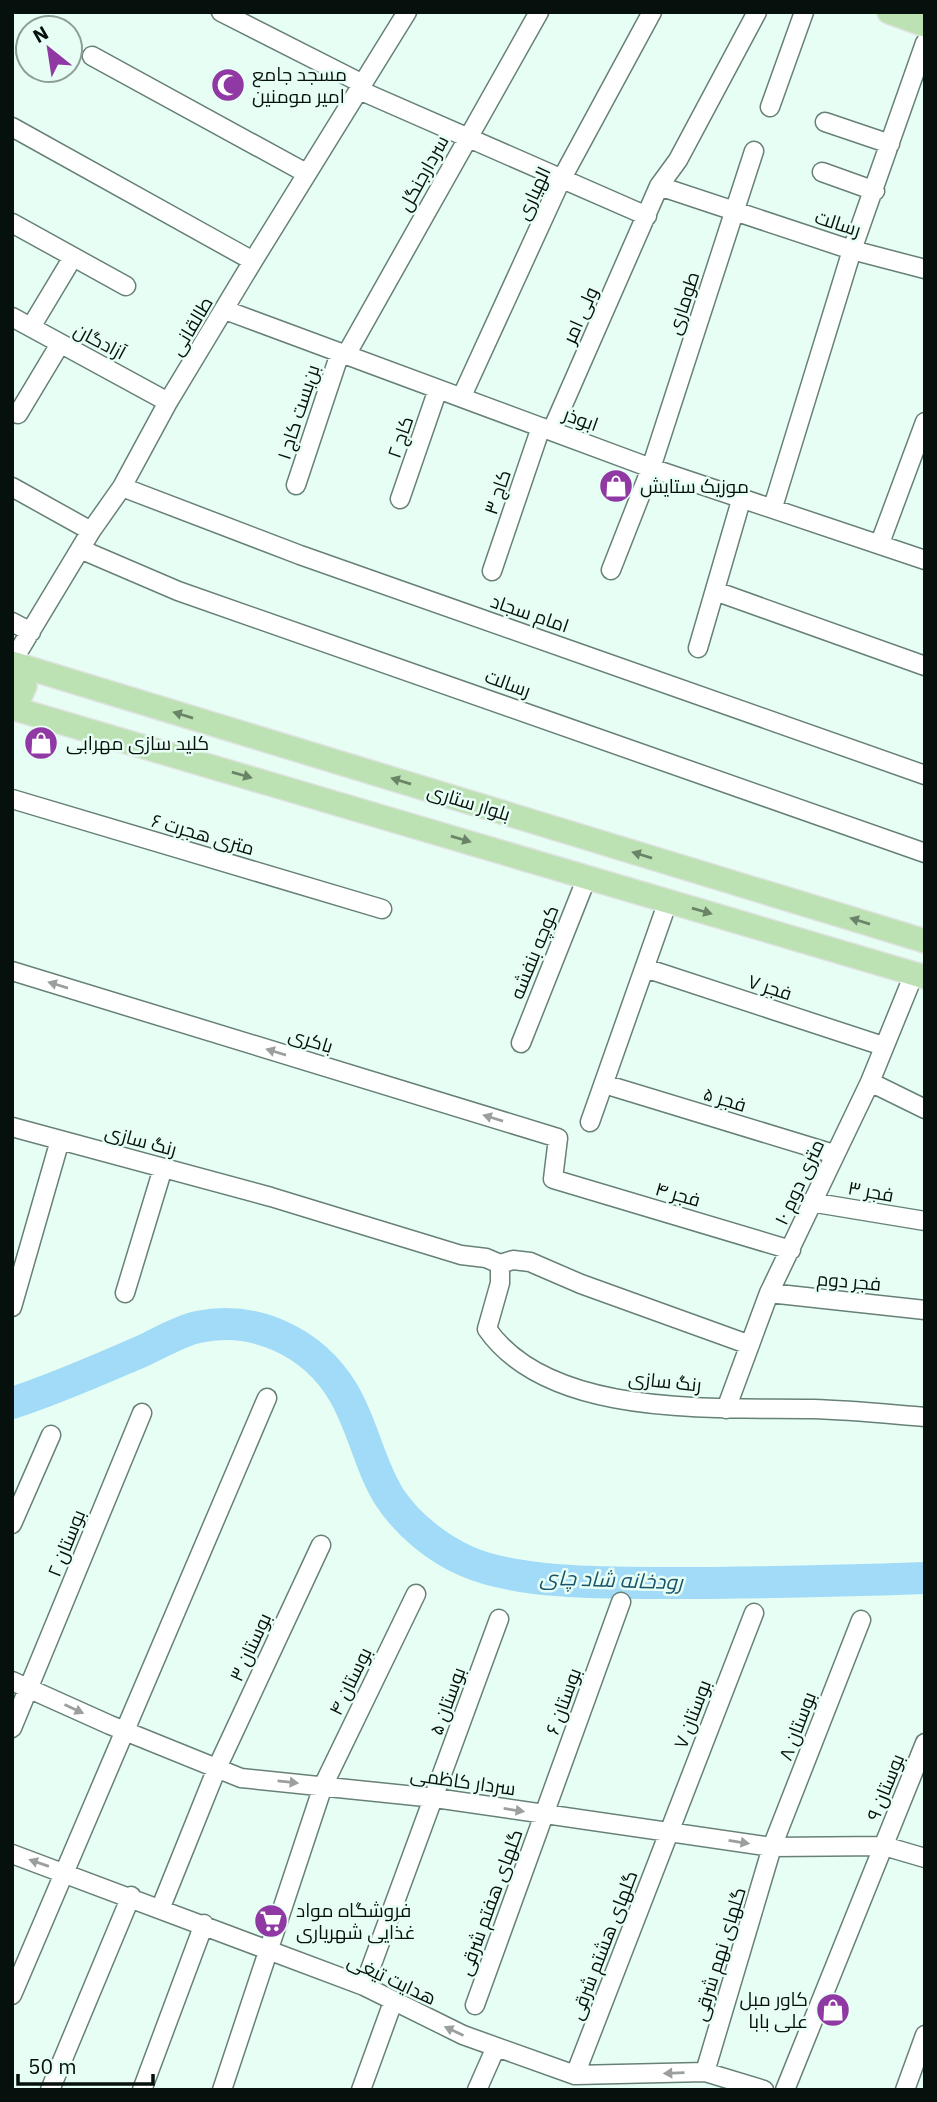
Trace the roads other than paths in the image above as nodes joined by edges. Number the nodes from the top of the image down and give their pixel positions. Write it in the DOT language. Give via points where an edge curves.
graph roads {
  1 [pos="221,12"];
  2 [pos="408,12"];
  3 [pos="539,12"];
  4 [pos="652,12"];
  5 [pos="757,12"];
  6 [pos="804,12"];
  7 [pos="889,12"];
  8 [pos="925,25"];
  9 [pos="925,43"];
  10 [pos="92,56"];
  11 [pos="361,87"];
  12 [pos="770,107"];
  13 [pos="825,122"];
  14 [pos="12,127"];
  15 [pos="467,138"];
  16 [pos="890,144"];
  17 [pos="754,152"];
  18 [pos="822,172"];
  19 [pos="306,173"];
  20 [pos="561,180"];
  21 [pos="659,186"];
  22 [pos="874,191"];
  23 [pos="735,212"];
  24 [pos="647,216"];
  25 [pos="12,223"];
  26 [pos="852,250"];
  27 [pos="73,257"];
  28 [pos="253,261"];
  29 [pos="925,268"];
  30 [pos="126,286"];
  31 [pos="225,310"];
  32 [pos="12,317"];
  33 [pos="31,327"];
  34 [pos="60,344"];
  35 [pos="343,354"];
  36 [pos="438,389"];
  37 [pos="462,396"];
  38 [pos="168,402"];
  39 [pos="12,411"];
  40 [pos="925,422"];
  41 [pos="546,428"];
  42 [pos="651,468"];
  43 [pos="296,485"];
  44 [pos="12,487"];
  45 [pos="122,487"];
  46 [pos="742,497"];
  47 [pos="400,499"];
  48 [pos="773,506"];
  49 [pos="91,531"];
  50 [pos="880,543"];
  51 [pos="80,548"];
  52 [pos="925,559"];
  53 [pos="611,570"];
  54 [pos="492,571"];
  55 [pos="715,591"];
  56 [pos="12,622"];
  57 [pos="31,632"];
  58 [pos="698,648"];
  59 [pos="13,663"];
  60 [pos="925,666"];
  61 [pos="12,701"];
  62 [pos="12,708"];
  63 [pos="925,775"];
  64 [pos="12,799"];
  65 [pos="925,853"];
  66 [pos="587,877"];
  67 [pos="668,901"];
  68 [pos="382,909"];
  69 [pos="902,934"];
  70 [pos="925,942"];
  71 [pos="645,968"];
  72 [pos="12,971"];
  73 [pos="911,973"];
  74 [pos="521,1042"];
  75 [pos="883,1046"];
  76 [pos="870,1082"];
  77 [pos="604,1084"];
  78 [pos="925,1109"];
  79 [pos="590,1122"];
  80 [pos="12,1127"];
  81 [pos="60,1140"];
  82 [pos="834,1154"];
  83 [pos="163,1168"];
  84 [pos="553,1179"];
  85 [pos="810,1202"];
  86 [pos="925,1221"];
  87 [pos="791,1250"];
  88 [pos="500,1264"];
  89 [pos="125,1293"];
  90 [pos="769,1293"];
  91 [pos="12,1307"];
  92 [pos="925,1310"];
  93 [pos="750,1345"];
  94 [pos="267,1398"];
  95 [pos="726,1409"];
  96 [pos="142,1413"];
  97 [pos="925,1417"];
  98 [pos="51,1435"];
  99 [pos="12,1524"];
  100 [pos="321,1545"];
  101 [pos="416,1594"];
  102 [pos="621,1602"];
  103 [pos="754,1613"];
  104 [pos="499,1619"];
  105 [pos="861,1620"];
  106 [pos="12,1681"];
  107 [pos="30,1689"];
  108 [pos="12,1728"];
  109 [pos="125,1731"];
  110 [pos="925,1743"];
  111 [pos="216,1768"];
  112 [pos="323,1786"];
  113 [pos="435,1798"];
  114 [pos="544,1814"];
  115 [pos="670,1831"];
  116 [pos="884,1846"];
  117 [pos="772,1847"];
  118 [pos="12,1854"];
  119 [pos="925,1858"];
  120 [pos="65,1872"];
  121 [pos="131,1896"];
  122 [pos="161,1908"];
  123 [pos="204,1924"];
  124 [pos="269,1950"];
  125 [pos="364,1986"];
  126 [pos="12,1995"];
  127 [pos="393,2002"];
  128 [pos="475,2005"];
  129 [pos="925,2035"];
  130 [pos="496,2047"];
  131 [pos="705,2072"];
  132 [pos="575,2075"];
  133 [pos="50,2090"];
  134 [pos="142,2090"];
  135 [pos="222,2090"];
  136 [pos="361,2090"];
  137 [pos="477,2090"];
  138 [pos="764,2090"];
  139 [pos="785,2090"];
  140 [pos="905,2090"];
  1 -- 11 [label="street"];
  2 -- 11 [label="street, طالقانی"];
  3 -- 15 [label="street, سردارجنگل"];
  4 -- 20 [label="street, الهیاری"];
  5 -- 21 [label="street, ولی امر" via="678,160"];
  6 -- 12 [label="street"];
  7 -- 8 [label="main road"];
  9 -- 16 [label="street"];
  10 -- 19 [label="street"];
  11 -- 15 [label="street"];
  11 -- 19 [label="street, طالقانی"];
  13 -- 16 [label="street"];
  14 -- 28 [label="street"];
  15 -- 20 [label="street"];
  15 -- 35 [label="street, سردارجنگل"];
  16 -- 22 [label="street"];
  17 -- 23 [label="street, طوماری"];
  18 -- 22 [label="street"];
  19 -- 28 [label="street, طالقانی"];
  20 -- 24 [label="street"];
  20 -- 37 [label="street, الهیاری"];
  21 -- 23 [label="street, رسالت"];
  21 -- 24 [label="street, ولی امر"];
  22 -- 26 [label="street"];
  23 -- 26 [label="street, رسالت"];
  23 -- 42 [label="street, طوماری"];
  24 -- 41 [label="street, ولی امر"];
  25 -- 27 [label="street"];
  26 -- 29 [label="street, رسالت"];
  26 -- 48 [label="street"];
  27 -- 30 [label="street"];
  27 -- 33 [label="street"];
  28 -- 31 [label="street, طالقانی"];
  31 -- 35 [label="street, ابوذر"];
  31 -- 38 [label="street, طالقانی"];
  32 -- 33 [label="street, آزادگان"];
  33 -- 34 [label="street, آزادگان"];
  34 -- 38 [label="street, آزادگان"];
  34 -- 39 [label="street" via="18,414"];
  35 -- 36 [label="street, ابوذر"];
  35 -- 43 [label="street, بن‌بست کاج ۱"];
  36 -- 37 [label="street, ابوذر"];
  36 -- 47 [label="street, کاج ۲"];
  37 -- 41 [label="street, ابوذر"];
  38 -- 45 [label="street, طالقانی"];
  40 -- 50 [label="street"];
  41 -- 42 [label="street, ابوذر"];
  41 -- 54 [label="street, کاج ۳"];
  42 -- 46 [label="street, ابوذر"];
  42 -- 53 [label="street, طوماری"];
  44 -- 49 [label="street"];
  45 -- 49 [label="street, طالقانی"];
  45 -- 63 [label="street, امام سجاد" via="300,555"];
  46 -- 48 [label="street, ابوذر"];
  46 -- 55 [label="street"];
  48 -- 50 [label="street, ابوذر"];
  49 -- 51 [label="street, طالقانی"];
  50 -- 52 [label="street, ابوذر"];
  51 -- 57 [label="street, طالقانی"];
  51 -- 65 [label="street, رسالت" via="178,591"];
  55 -- 58 [label="street"];
  55 -- 60 [label="street"];
  56 -- 57 [label="street"];
  57 -- 59 [label="street, طالقانی"];
  59 -- 61 [label="main road" via="25,686"];
  69 -- 59 [label="main road, بلوار ستاری, one-way"];
  62 -- 66 [label="main road, بلوار ستاری, one-way"];
  64 -- 68 [label="street, ۶ متری هجرت"];
  66 -- 67 [label="main road, بلوار ستاری"];
  66 -- 74 [label="street, کوچه بنفشه"];
  67 -- 71 [label="street"];
  67 -- 73 [label="main road, بلوار ستاری, one-way"];
  69 -- 70 [label="main road, بلوار ستاری"];
  69 -- 73 [label="main road" via="887,948"];
  71 -- 75 [label="street, فجر ۷"];
  71 -- 77 [label="street"];
  84 -- 72 [label="street, باکری, one-way" via="558,1138"];
  73 -- 75 [label="street, ۱۰ متری دوم"];
  75 -- 76 [label="street, ۱۰ متری دوم"];
  76 -- 78 [label="street"];
  76 -- 82 [label="street, ۱۰ متری دوم"];
  77 -- 79 [label="street"];
  77 -- 82 [label="street, فجر ۵"];
  80 -- 81 [label="street, رنگ سازی"];
  81 -- 83 [label="street, رنگ سازی"];
  81 -- 91 [label="street"];
  82 -- 85 [label="street, ۱۰ متری دوم"];
  83 -- 88 [label="street, رنگ سازی"];
  83 -- 89 [label="street"];
  84 -- 87 [label="street, فجر ۴"];
  85 -- 86 [label="street, فجر ۳"];
  85 -- 87 [label="street, ۱۰ متری دوم"];
  87 -- 90 [label="street, ۱۰ متری دوم"];
  88 -- 93 [label="street, رنگ سازی" via="530,1262"];
  88 -- 95 [label="street, رنگ سازی" via="500,1283 487,1329 542,1376 590,1392 649,1403"];
  90 -- 92 [label="street, فجر دوم"];
  90 -- 93 [label="street, ۱۰ متری دوم"];
  93 -- 95 [label="street, ۱۰ متری دوم"];
  94 -- 109 [label="street"];
  95 -- 97 [label="street, رنگ سازی" via="816,1409"];
  96 -- 107 [label="street, بوستان ۲"];
  98 -- 99 [label="street"];
  100 -- 111 [label="street, بوستان ۳"];
  101 -- 112 [label="street, بوستان ۴"];
  102 -- 114 [label="street, بوستان ۶"];
  103 -- 115 [label="street, بوستان ۷"];
  104 -- 113 [label="street, بوستان ۵"];
  105 -- 117 [label="street, بوستان ۸"];
  106 -- 107 [label="street, سردار کاظمی"];
  107 -- 108 [label="street, بوستان ۲"];
  107 -- 109 [label="street, سردار کاظمی, one-way"];
  109 -- 111 [label="street, سردار کاظمی"];
  109 -- 120 [label="street"];
  110 -- 116 [label="street, بوستان ۹"];
  111 -- 112 [label="street, سردار کاظمی, one-way" via="241,1778"];
  111 -- 122 [label="street, بوستان ۳"];
  112 -- 113 [label="street, سردار کاظمی"];
  112 -- 124 [label="street, بوستان ۴"];
  113 -- 114 [label="street, سردار کاظمی, one-way"];
  113 -- 125 [label="street, بوستان ۵"];
  114 -- 115 [label="street, سردار کاظمی"];
  114 -- 128 [label="street, گلهای هفتم شرقی"];
  115 -- 117 [label="street, سردار کاظمی, one-way"];
  115 -- 132 [label="street, گلهای هشتم شرقی"];
  116 -- 117 [label="street, سردار کاظمی"];
  116 -- 119 [label="street, سردار کاظمی"];
  116 -- 139 [label="street, بوستان ۹"];
  117 -- 131 [label="street, گلهای نهم شرقی"];
  120 -- 118 [label="street, هدایت تیغی, one-way"];
  120 -- 121 [label="street, هدایت تیغی"];
  120 -- 126 [label="street"];
  121 -- 122 [label="street, هدایت تیغی"];
  121 -- 133 [label="street"];
  122 -- 123 [label="street, هدایت تیغی"];
  123 -- 124 [label="street, هدایت تیغی"];
  123 -- 134 [label="street"];
  124 -- 125 [label="street, هدایت تیغی"];
  124 -- 135 [label="street, بوستان ۴"];
  125 -- 127 [label="street, هدایت تیغی"];
  130 -- 127 [label="street, هدایت تیغی, one-way"];
  127 -- 136 [label="street"];
  129 -- 140 [label="street"];
  130 -- 132 [label="street, هدایت تیغی"];
  130 -- 137 [label="street"];
  131 -- 132 [label="street, هدایت تیغی, one-way"];
  131 -- 138 [label="street, هدایت تیغی"];
}
